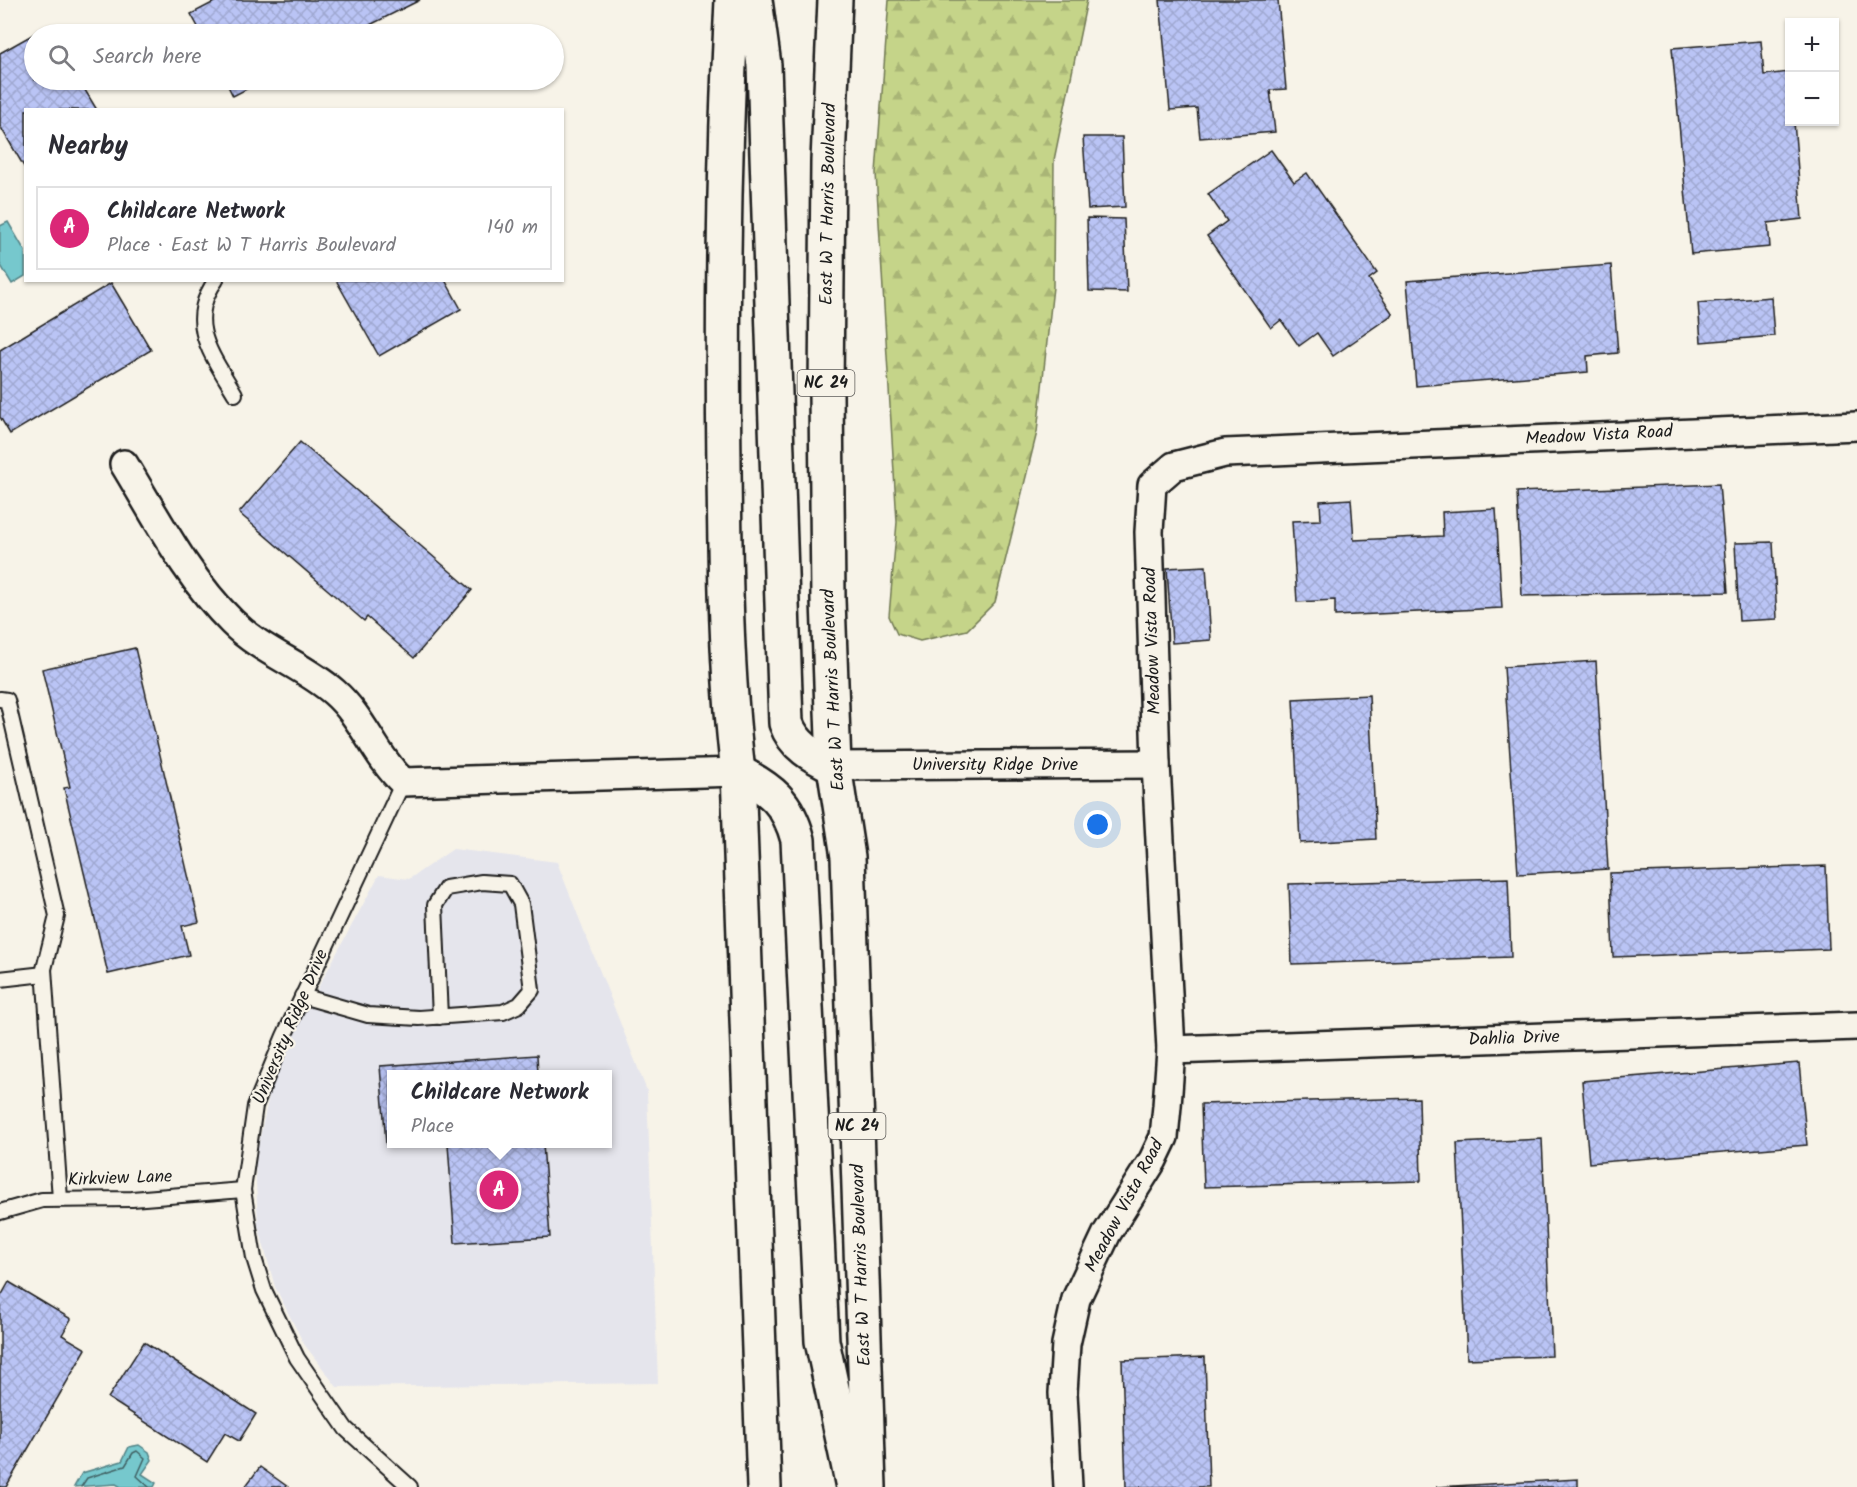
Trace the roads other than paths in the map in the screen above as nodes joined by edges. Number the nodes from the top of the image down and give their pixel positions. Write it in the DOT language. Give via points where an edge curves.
graph roads {
  1 [pos="732,0"];
  2 [pos="755,0"];
  3 [pos="835,0"];
  4 [pos="215,282"];
  5 [pos="235,394"];
  6 [pos="1857,426"];
  7 [pos="124,464"];
  8 [pos="0,699"];
  9 [pos="1156,764"];
  10 [pos="834,766"];
  11 [pos="738,772"];
  12 [pos="403,782"];
  13 [pos="44,974"];
  14 [pos="0,979"];
  15 [pos="302,996"];
  16 [pos="440,1017"];
  17 [pos="1857,1026"];
  18 [pos="1171,1050"];
  19 [pos="243,1190"];
  20 [pos="60,1199"];
  21 [pos="0,1212"];
  22 [pos="410,1487"];
  23 [pos="764,1487"];
  24 [pos="853,1487"];
  25 [pos="869,1487"];
  26 [pos="1068,1487"];
  1 -- 11 [label="main road" via="723,239 723,402 731,709"];
  2 -- 10 [label="main road" via="764,65 786,723 801,747"];
  3 -- 10 [label="main road, East W T Harris Boulevard / NC 24" via="828,161 826,393"];
  4 -- 5 [label="lane" via="203,298 201,329"];
  6 -- 9 [label="street, Meadow Vista Road" via="1225,453 1174,466 1152,485 1149,532"];
  7 -- 12 [label="street" via="189,569 232,622 263,648 333,692"];
  8 -- 13 [label="lane" via="7,700 57,916"];
  9 -- 10 [label="street, University Ridge Drive"];
  9 -- 18 [label="street, Meadow Vista Road"];
  10 -- 25 [label="main road, East W T Harris Boulevard / NC 24" via="848,857"];
  11 -- 12 [label="street"];
  11 -- 23 [label="main road"];
  11 -- 24 [label="main road" via="766,786 777,798 788,811 798,840 822,1341"];
  12 -- 15 [label="lane, University Ridge Drive"];
  13 -- 14 [label="lane"];
  13 -- 20 [label="lane"];
  15 -- 16 [label="lane" via="368,1015"];
  15 -- 19 [label="lane, University Ridge Drive" via="255,1106"];
  16 -- 16 [label="lane" via="503,1012 519,1005 532,990 521,904 510,884 482,882 446,888 435,904"];
  17 -- 18 [label="street, Dahlia Drive"];
  18 -- 26 [label="street, Meadow Vista Road" via="1164,1137 1107,1233 1076,1299 1066,1344 1063,1393"];
  19 -- 20 [label="lane, Kirkview Lane" via="132,1199"];
  19 -- 22 [label="lane, University Ridge Drive" via="254,1258 264,1290 297,1358 346,1429"];
  20 -- 21 [label="lane, Kirkview Lane"];
}
